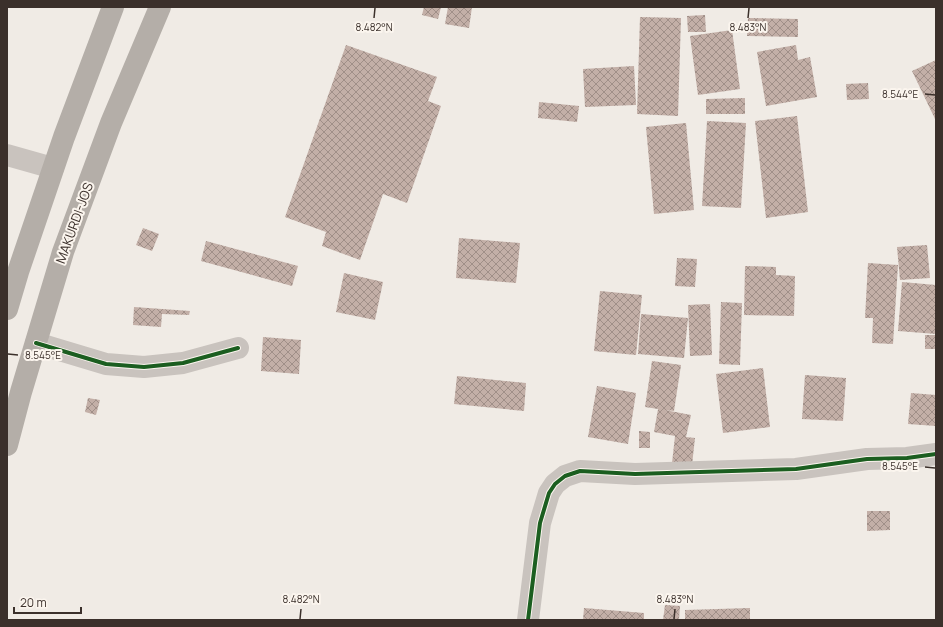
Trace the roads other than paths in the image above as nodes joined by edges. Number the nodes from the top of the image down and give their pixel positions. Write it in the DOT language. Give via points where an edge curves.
graph roads {
  1 [pos="113,7"];
  2 [pos="160,7"];
  3 [pos="7,155"];
  4 [pos="53,168"];
  5 [pos="7,309"];
  6 [pos="36,343"];
  7 [pos="238,348"];
  8 [pos="7,445"];
  9 [pos="936,454"];
  10 [pos="528,620"];
  1 -- 4 [label="highway"];
  2 -- 6 [label="highway, MAKURDI-JOS" via="111,123 66,245"];
  3 -- 4 [label="street"];
  4 -- 5 [label="highway"];
  6 -- 7 [label="street" via="106,364 144,367 183,363"];
  6 -- 8 [label="highway, MAKURDI-JOS"];
  9 -- 10 [label="street" via="796,469 635,474 580,471 565,476 549,493 540,523"];
}
